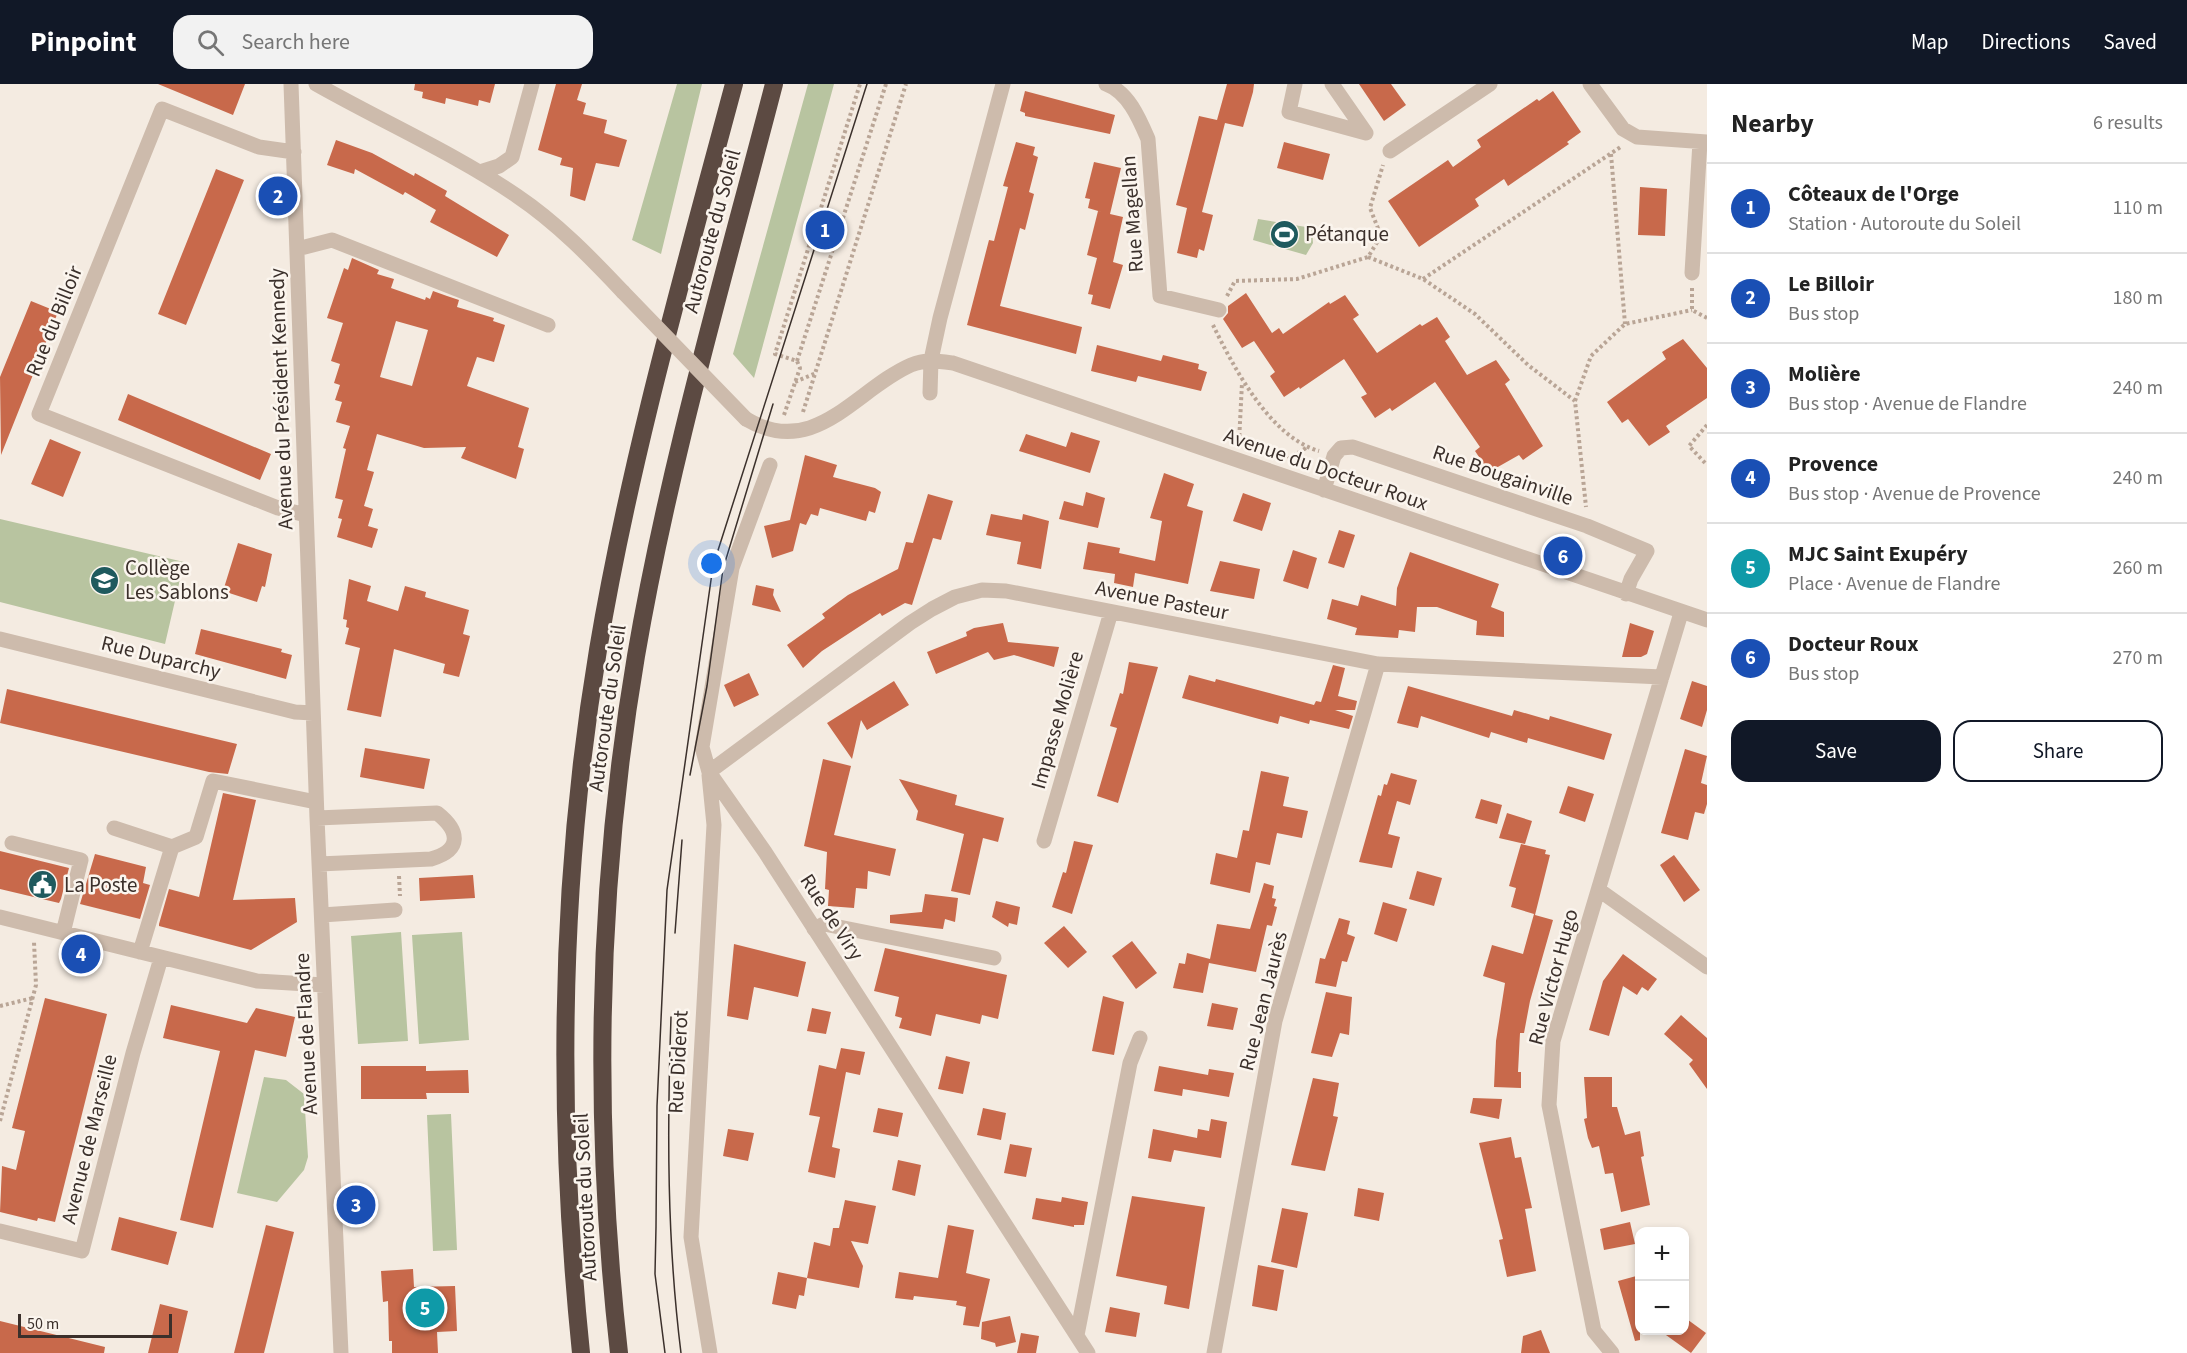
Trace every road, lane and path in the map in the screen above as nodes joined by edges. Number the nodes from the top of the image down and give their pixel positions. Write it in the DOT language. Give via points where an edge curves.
graph roads {
  1 [pos="291,84"];
  2 [pos="316,84"];
  3 [pos="532,84"];
  4 [pos="734,84"];
  5 [pos="774,84"];
  6 [pos="860,84"];
  7 [pos="886,84"];
  8 [pos="906,84"];
  9 [pos="1003,84"];
  10 [pos="1106,84"];
  11 [pos="1295,84"];
  12 [pos="1332,84"];
  13 [pos="1490,84"];
  14 [pos="1590,84"];
  15 [pos="1637,137"];
  16 [pos="1703,142"];
  17 [pos="1389,151"];
  18 [pos="294,152"];
  19 [pos="1611,154"];
  20 [pos="480,172"];
  21 [pos="297,249"];
  22 [pos="1368,257"];
  23 [pos="1692,273"];
  24 [pos="1423,279"];
  25 [pos="1203,306"];
  26 [pos="1219,310"];
  27 [pos="1692,310"];
  28 [pos="1707,318"];
  29 [pos="1625,324"];
  30 [pos="548,326"];
  31 [pos="931,360"];
  32 [pos="797,361"];
  33 [pos="795,382"];
  34 [pos="1242,383"];
  35 [pos="930,393"];
  36 [pos="1575,401"];
  37 [pos="784,413"];
  38 [pos="1707,425"];
  39 [pos="1239,442"];
  40 [pos="1306,448"];
  41 [pos="1334,456"];
  42 [pos="1288,459"];
  43 [pos="770,465"];
  44 [pos="1707,465"];
  45 [pos="1324,490"];
  46 [pos="306,515"];
  47 [pos="1587,526"];
  48 [pos="1626,594"];
  49 [pos="1111,612"];
  50 [pos="1681,613"];
  51 [pos="1707,620"];
  52 [pos="0,639"];
  53 [pos="1378,664"];
  54 [pos="1662,677"];
  55 [pos="313,713"];
  56 [pos="709,772"];
  57 [pos="316,810"];
  58 [pos="114,828"];
  59 [pos="1044,841"];
  60 [pos="12,843"];
  61 [pos="172,847"];
  62 [pos="398,860"];
  63 [pos="319,864"];
  64 [pos="1599,890"];
  65 [pos="395,910"];
  66 [pos="322,915"];
  67 [pos="0,917"];
  68 [pos="34,926"];
  69 [pos="814,929"];
  70 [pos="63,933"];
  71 [pos="140,952"];
  72 [pos="161,958"];
  73 [pos="994,958"];
  74 [pos="1707,967"];
  75 [pos="324,984"];
  76 [pos="33,998"];
  77 [pos="0,1006"];
  78 [pos="1140,1038"];
  79 [pos="0,1121"];
  80 [pos="0,1231"];
  81 [pos="1077,1335"];
  82 [pos="341,1353"];
  83 [pos="581,1353"];
  84 [pos="619,1353"];
  85 [pos="710,1353"];
  86 [pos="1089,1353"];
  87 [pos="1214,1353"];
  88 [pos="1612,1353"];
  1 -- 18 [label="street, Avenue du Président Kennedy"];
  2 -- 20 [label="street"];
  3 -- 20 [label="street" via="512,157"];
  4 -- 83 [label="highway, Autoroute du Soleil" via="637,459 598,650 584,748 564,1017 568,1202"];
  5 -- 84 [label="highway, Autoroute du Soleil" via="656,551 623,747 612,841 602,1018 605,1194"];
  6 -- 32 [label="path" via="775,354"];
  7 -- 32 [label="path"];
  8 -- 33 [label="path" via="817,373"];
  9 -- 31 [label="street"];
  10 -- 25 [label="street, Rue Magellan" via="1126,99 1148,139 1160,296"];
  11 -- 12 [label="street" via="1289,112 1366,133"];
  13 -- 17 [label="street"];
  14 -- 15 [label="street" via="1623,129"];
  15 -- 16 [label="street"];
  15 -- 19 [label="path"];
  16 -- 23 [label="street"];
  17 -- 22 [label="path" via="1370,208 1381,236"];
  18 -- 21 [label="street, Avenue du Président Kennedy"];
  18 -- 46 [label="street, Rue du Billoir" via="260,147 162,108 39,414 278,508"];
  19 -- 24 [label="path"];
  19 -- 29 [label="path"];
  20 -- 31 [label="street, bridge" via="542,214 579,246 746,420 765,429 795,432 817,426 912,364"];
  21 -- 30 [label="street" via="332,240"];
  21 -- 46 [label="street, Avenue du Président Kennedy"];
  22 -- 24 [label="path"];
  22 -- 26 [label="path" via="1296,279 1236,281"];
  23 -- 27 [label="path"];
  24 -- 36 [label="path" via="1475,314 1528,366"];
  25 -- 26 [label="street, Rue Magellan"];
  25 -- 34 [label="path"];
  27 -- 28 [label="path"];
  27 -- 29 [label="path"];
  29 -- 36 [label="path" via="1591,356"];
  31 -- 35 [label="street"];
  31 -- 45 [label="street, Avenue du Docteur Roux" via="952,363"];
  32 -- 33 [label="path" via="800,368"];
  33 -- 37 [label="path"];
  34 -- 39 [label="path"];
  34 -- 40 [label="path" via="1269,415"];
  36 -- 47 [label="path"];
  38 -- 44 [label="path" via="1689,446"];
  40 -- 41 [label="path"];
  40 -- 42 [label="path"];
  41 -- 45 [label="street"];
  41 -- 47 [label="street, Rue Bougainville" via="1341,448 1353,447"];
  43 -- 56 [label="street, Rue de Viry" via="732,568 702,747"];
  45 -- 48 [label="street, Avenue du Docteur Roux"];
  46 -- 55 [label="street, Avenue du Président Kennedy"];
  47 -- 48 [label="street, Rue Bougainville" via="1647,551"];
  48 -- 50 [label="street, Avenue du Docteur Roux"];
  49 -- 53 [label="street, Avenue Pasteur"];
  49 -- 56 [label="street, Avenue Pasteur" via="1006,591 982,590 955,597 910,623"];
  49 -- 59 [label="street, Impasse Molière"];
  50 -- 51 [label="street, Avenue du Docteur Roux"];
  50 -- 54 [label="street, Rue Victor Hugo"];
  52 -- 55 [label="street, Rue Duparchy" via="295,712"];
  53 -- 54 [label="street, Avenue Pasteur"];
  53 -- 87 [label="street, Rue Jean Jaurès" via="1275,1021"];
  54 -- 64 [label="street, Rue Victor Hugo"];
  55 -- 57 [label="street, Avenue de Flandre"];
  56 -- 69 [label="street, Rue de Viry"];
  56 -- 85 [label="street, Rue Diderot" via="714,825 691,1237"];
  57 -- 61 [label="street" via="213,781 196,837"];
  57 -- 62 [label="street" via="437,813 449,822 455,833 453,846 445,855"];
  57 -- 63 [label="street, Avenue de Flandre"];
  58 -- 61 [label="street"];
  60 -- 70 [label="street" via="81,860"];
  61 -- 71 [label="street"];
  62 -- 63 [label="street"];
  62 -- 65 [label="path" via="400,899"];
  63 -- 66 [label="street, Avenue de Flandre"];
  64 -- 74 [label="street"];
  64 -- 88 [label="street, Rue Victor Hugo" via="1553,1041 1549,1105 1594,1331"];
  65 -- 66 [label="street"];
  66 -- 75 [label="street, Avenue de Flandre"];
  67 -- 68 [label="street"];
  68 -- 70 [label="street"];
  68 -- 76 [label="path"];
  69 -- 73 [label="street" via="824,924"];
  69 -- 81 [label="street, Rue de Viry"];
  70 -- 71 [label="street"];
  71 -- 72 [label="street"];
  72 -- 75 [label="street" via="257,981"];
  72 -- 80 [label="street, Avenue de Marseille" via="82,1251"];
  75 -- 82 [label="street, Avenue de Flandre"];
  76 -- 77 [label="path"];
  76 -- 79 [label="path"];
  78 -- 81 [label="street" via="1130,1063"];
  81 -- 86 [label="street, Rue de Viry"];
}
